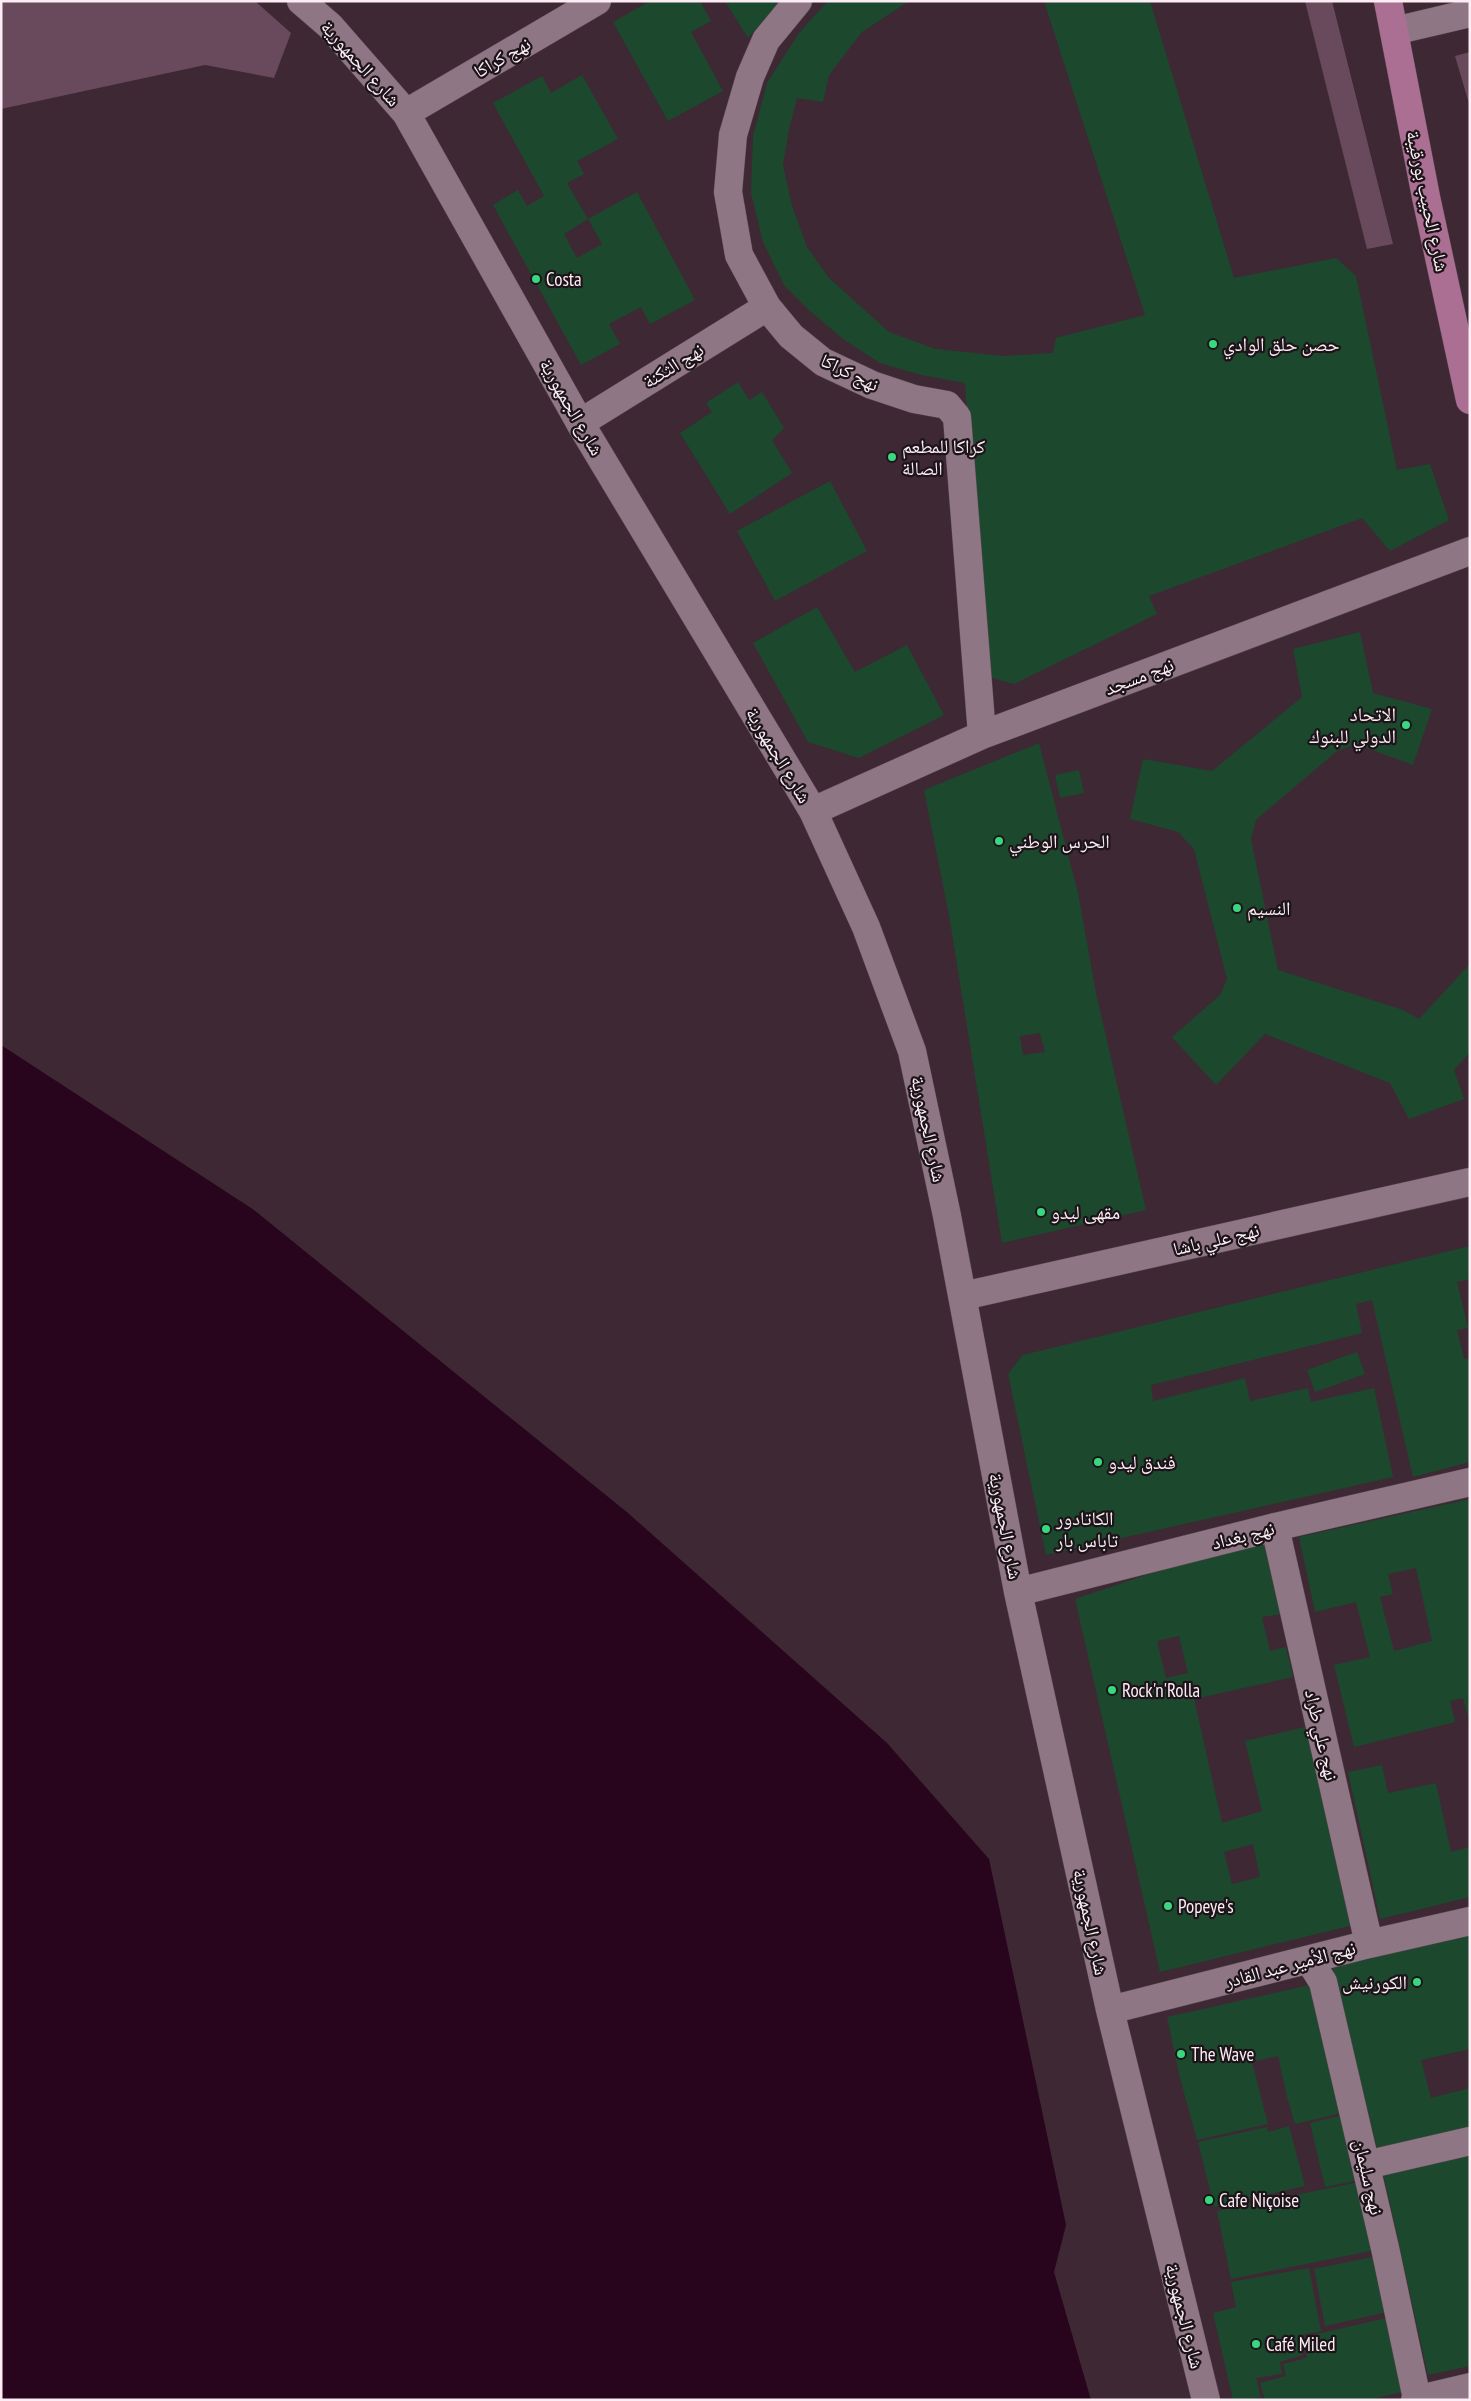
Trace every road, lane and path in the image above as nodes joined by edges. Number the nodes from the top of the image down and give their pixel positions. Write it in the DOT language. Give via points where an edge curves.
graph roads {
  1 [pos="301,1"];
  2 [pos="597,1"];
  3 [pos="798,1"];
  4 [pos="1388,1"];
  5 [pos="1470,13"];
  6 [pos="1394,31"];
  7 [pos="406,113"];
  8 [pos="767,307"];
  9 [pos="1470,400"];
  10 [pos="580,423"];
  11 [pos="1470,551"];
  12 [pos="982,735"];
  13 [pos="813,811"];
  14 [pos="1470,1182"];
  15 [pos="963,1296"];
  16 [pos="1470,1482"];
  17 [pos="1275,1527"];
  18 [pos="1018,1592"];
  19 [pos="1470,1921"];
  20 [pos="1369,1944"];
  21 [pos="1309,1960"];
  22 [pos="1110,2010"];
  23 [pos="1470,2141"];
  24 [pos="1366,2165"];
  25 [pos="1470,2388"];
  26 [pos="1206,2400"];
  27 [pos="1416,2400"];
  1 -- 7 [label="street, شارع الجمهورية" via="330,26"];
  2 -- 7 [label="street, نهج كراكا"];
  3 -- 8 [label="street, نهج كراكا" via="766,40 750,77 733,135 728,192 739,255"];
  4 -- 6 [label="main road, شارع الحبيب بورقيبة"];
  5 -- 6 [label="street"];
  6 -- 9 [label="main road, شارع الحبيب بورقيبة"];
  7 -- 10 [label="street, شارع الجمهورية"];
  8 -- 10 [label="street, نهج الثكنة"];
  8 -- 12 [label="street, نهج كراكا" via="791,336 823,362 914,399 947,405 957,417"];
  10 -- 13 [label="street, شارع الجمهورية"];
  11 -- 12 [label="street, نهج مسجد"];
  12 -- 13 [label="street, نهج مسجد"];
  13 -- 15 [label="street, شارع الجمهورية" via="866,927 912,1051"];
  14 -- 15 [label="street, نهج علي باشا"];
  15 -- 18 [label="street, شارع الجمهورية"];
  16 -- 17 [label="street, نهج بغداد"];
  17 -- 18 [label="street, نهج بغداد"];
  17 -- 20 [label="street, نهج علي طراد"];
  18 -- 22 [label="street, شارع الجمهورية"];
  19 -- 20 [label="street, نهج الأمير عبد القادر"];
  20 -- 21 [label="street, نهج الأمير عبد القادر"];
  21 -- 22 [label="street, نهج الأمير عبد القادر"];
  21 -- 24 [label="street, نهج سليمان" via="1323,1982"];
  22 -- 26 [label="street, شارع الجمهورية"];
  23 -- 24 [label="street"];
  24 -- 27 [label="street, نهج سليمان"];
  25 -- 27 [label="street"];
}
